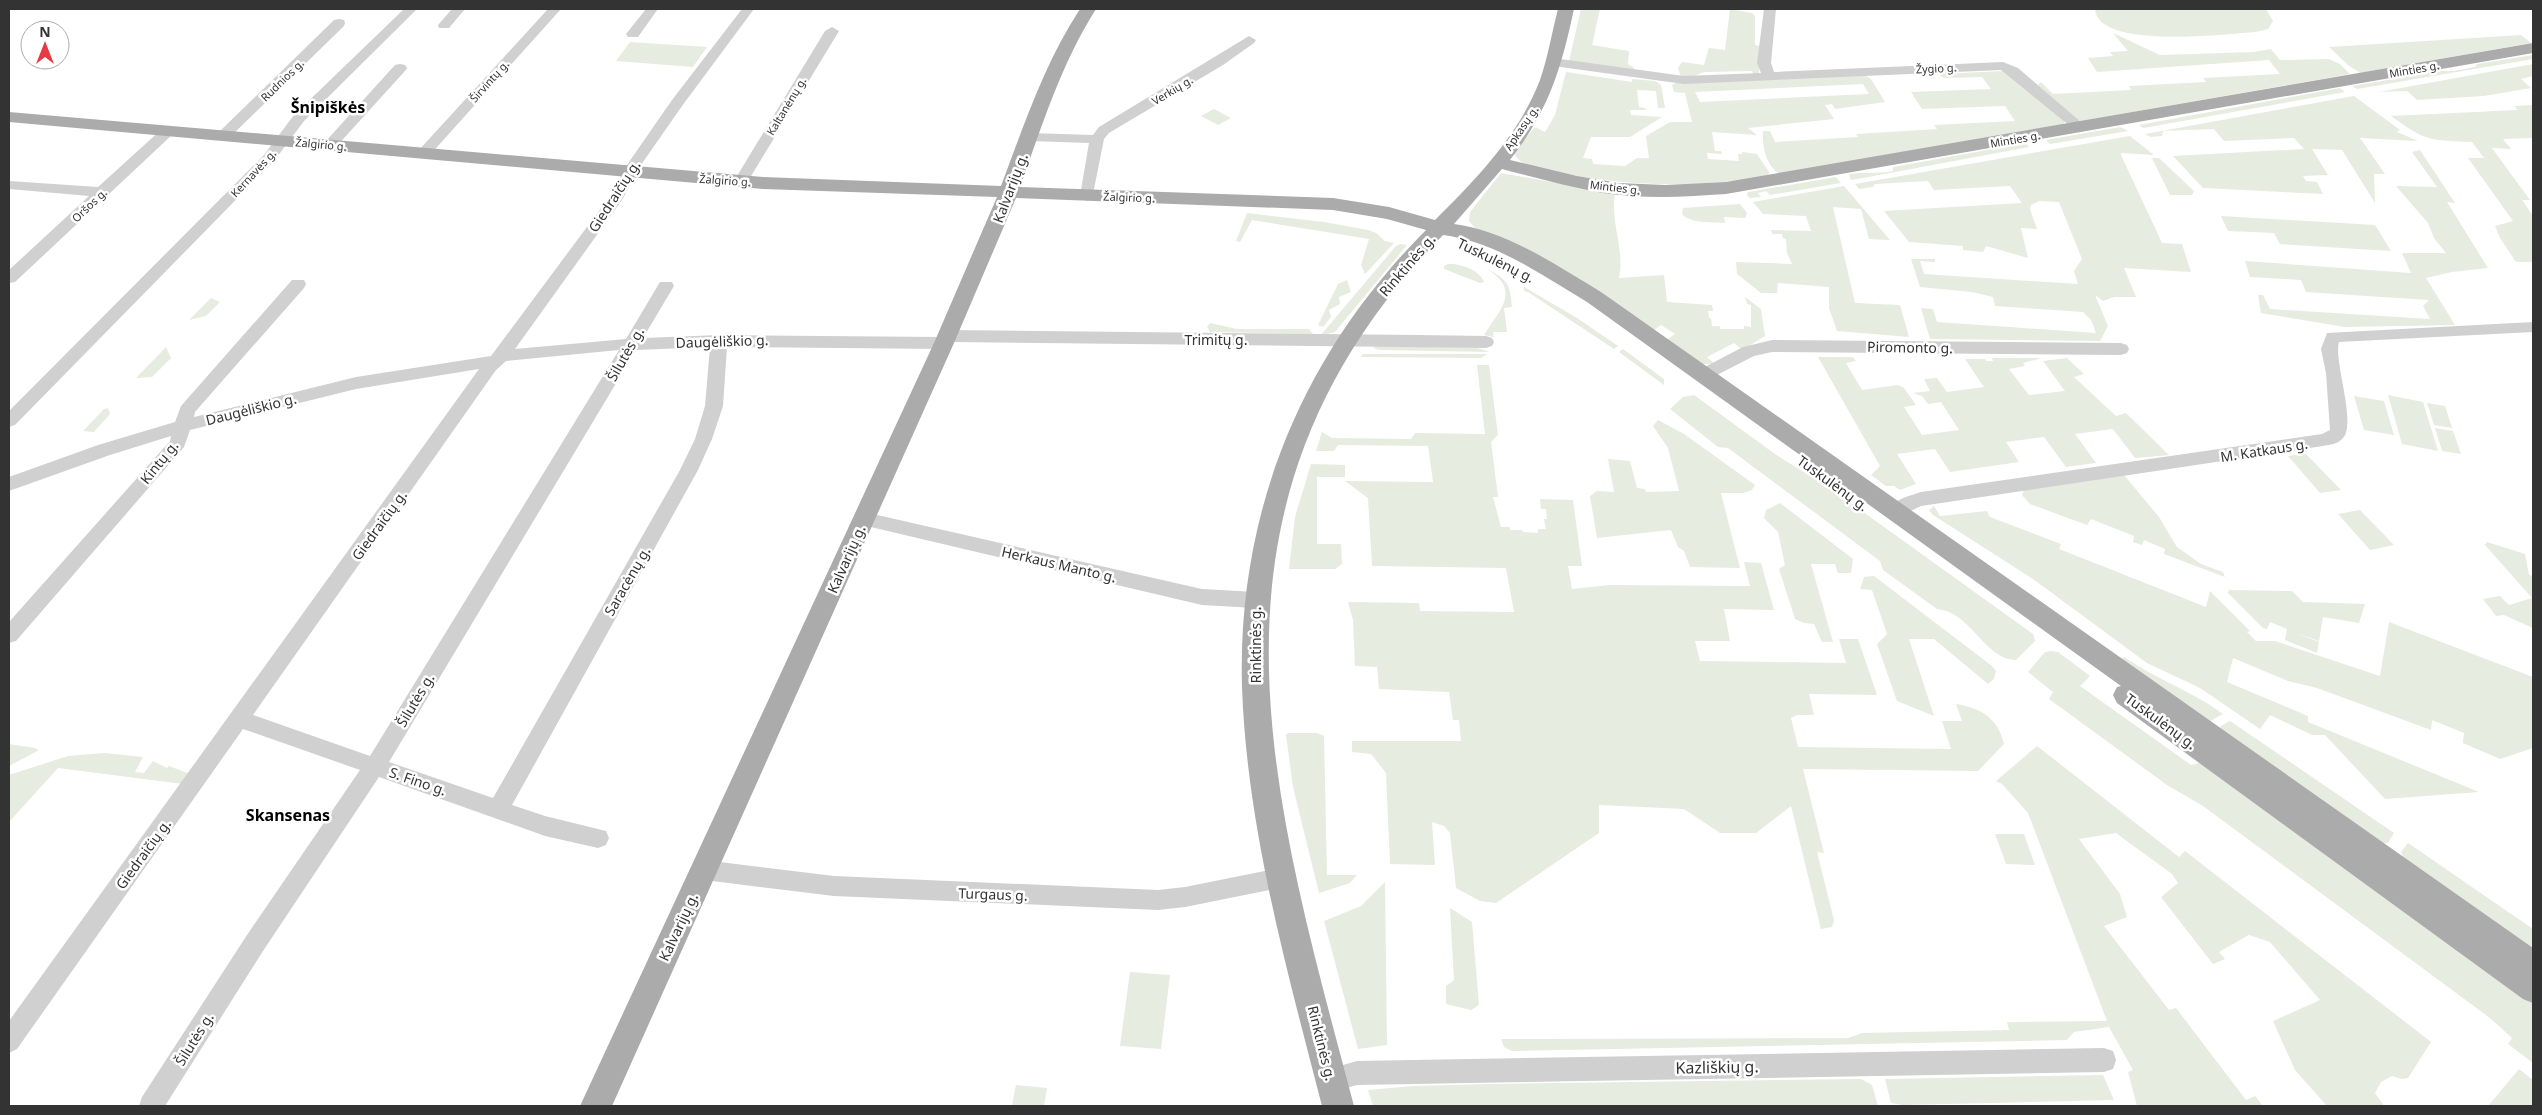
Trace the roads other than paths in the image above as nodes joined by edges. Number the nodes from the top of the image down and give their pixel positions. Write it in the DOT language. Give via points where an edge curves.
graph roads {
  1 [pos="411,9"];
  2 [pos="459,9"];
  3 [pos="555,9"];
  4 [pos="652,9"];
  5 [pos="748,9"];
  6 [pos="1088,9"];
  7 [pos="1566,9"];
  8 [pos="1770,9"];
  9 [pos="339,24"];
  10 [pos="444,25"];
  11 [pos="832,31"];
  12 [pos="633,34"];
  13 [pos="1249,40"];
  14 [pos="2533,48"];
  15 [pos="1553,62"];
  16 [pos="400,68"];
  17 [pos="1769,76"];
  18 [pos="9,117"];
  19 [pos="2081,128"];
  20 [pos="168,131"];
  21 [pos="224,136"];
  22 [pos="1030,137"];
  23 [pos="1097,139"];
  24 [pos="282,141"];
  25 [pos="330,145"];
  26 [pos="424,154"];
  27 [pos="1497,162"];
  28 [pos="631,172"];
  29 [pos="741,181"];
  30 [pos="9,185"];
  31 [pos="102,192"];
  32 [pos="1009,193"];
  33 [pos="1087,196"];
  34 [pos="1440,228"];
  35 [pos="178,251"];
  36 [pos="9,278"];
  37 [pos="298,284"];
  38 [pos="666,286"];
  39 [pos="2533,327"];
  40 [pos="945,339"];
  41 [pos="1346,340"];
  42 [pos="720,341"];
  43 [pos="1486,342"];
  44 [pos="632,344"];
  45 [pos="2121,349"];
  46 [pos="498,359"];
  47 [pos="1705,374"];
  48 [pos="9,421"];
  49 [pos="183,426"];
  50 [pos="9,432"];
  51 [pos="10,482"];
  52 [pos="1896,511"];
  53 [pos="864,520"];
  54 [pos="1255,600"];
  55 [pos="9,635"];
  56 [pos="240,719"];
  57 [pos="375,766"];
  58 [pos="498,810"];
  59 [pos="598,838"];
  60 [pos="704,870"];
  61 [pos="1280,878"];
  62 [pos="2533,965"];
  63 [pos="2533,989"];
  64 [pos="9,1041"];
  65 [pos="2104,1060"];
  66 [pos="1334,1093"];
  67 [pos="151,1106"];
  68 [pos="596,1106"];
  1 -- 24 [label="street, Kernavės g." via="299,118"];
  2 -- 10 [label="street"];
  3 -- 26 [label="street, Širvintų g."];
  4 -- 12 [label="street"];
  5 -- 28 [label="street, Giedraičių g."];
  6 -- 22 [label="main road, Kalvarijų g." via="1069,38 1051,76"];
  7 -- 15 [label="main road, Apkasų g."];
  8 -- 17 [label="street" via="1764,64"];
  9 -- 21 [label="street, Rudnios g."];
  11 -- 29 [label="street, Kaltanėnų g."];
  13 -- 23 [label="street, Verkių g." via="1104,130"];
  14 -- 19 [label="main road, Minties g."];
  15 -- 17 [label="street, Žygio g." via="1684,80"];
  15 -- 27 [label="main road, Apkasų g." via="1533,111"];
  16 -- 25 [label="street"];
  17 -- 19 [label="street, Žygio g." via="2003,66 2010,68"];
  18 -- 20 [label="main road, Žalgirio g."];
  19 -- 27 [label="main road, Minties g." via="1756,184 1685,191 1604,187"];
  20 -- 21 [label="main road, Žalgirio g."];
  20 -- 31 [label="street, Oršos g."];
  21 -- 24 [label="main road, Žalgirio g."];
  22 -- 23 [label="street"];
  22 -- 32 [label="main road, Kalvarijų g."];
  23 -- 33 [label="street"];
  24 -- 25 [label="main road, Žalgirio g."];
  24 -- 35 [label="street, Kernavės g."];
  25 -- 26 [label="main road, Žalgirio g."];
  26 -- 28 [label="main road, Žalgirio g."];
  27 -- 34 [label="main road, Apkasų g."];
  28 -- 29 [label="main road, Žalgirio g."];
  28 -- 46 [label="street, Giedraičių g." via="617,197"];
  29 -- 32 [label="main road, Žalgirio g."];
  30 -- 31 [label="street"];
  31 -- 36 [label="street, Oršos g."];
  32 -- 33 [label="main road, Žalgirio g."];
  32 -- 40 [label="main road, Kalvarijų g."];
  33 -- 34 [label="main road, Žalgirio g." via="1333,204 1389,213"];
  34 -- 41 [label="main road, Rinktinės g." via="1397,274"];
  34 -- 47 [label="main road, Tuskulėnų g." via="1469,232 1529,258 1565,278"];
  34 -- 63 [label="main road, Tuskulėnų g." via="1458,242 1536,279 1603,318"];
  35 -- 48 [label="street, Kernavės g."];
  35 -- 50 [label="street, Kernavės g." via="151,286"];
  37 -- 49 [label="street, Kintų g." via="187,410"];
  38 -- 44 [label="street, Šilutės g."];
  39 -- 52 [label="street, M. Katkaus g." via="2333,337 2329,349 2338,431 2323,440 1922,499"];
  40 -- 41 [label="street, Trimitų g."];
  40 -- 42 [label="street, Daugėliškio g."];
  40 -- 53 [label="main road, Kalvarijų g."];
  41 -- 43 [label="street, Trimitų g."];
  41 -- 54 [label="main road, Rinktinės g." via="1333,359 1307,413 1282,474 1266,532"];
  42 -- 44 [label="street, Daugėliškio g."];
  42 -- 58 [label="street, Saracėnų g." via="716,355 715,404 700,447 679,491"];
  44 -- 46 [label="street, Daugėliškio g."];
  44 -- 57 [label="street, Šilutės g."];
  45 -- 47 [label="street, Piromonto g." via="1772,346 1749,351"];
  46 -- 49 [label="street, Daugėliškio g." via="356,383"];
  46 -- 56 [label="street, Giedraičių g."];
  47 -- 52 [label="main road, Tuskulėnų g."];
  49 -- 51 [label="street, Daugėliškio g."];
  49 -- 55 [label="street, Kintų g." via="178,443"];
  52 -- 62 [label="main road, Tuskulėnų g."];
  53 -- 54 [label="street, Herkaus Manto g." via="1202,597"];
  53 -- 60 [label="main road, Kalvarijų g."];
  54 -- 61 [label="main road, Rinktinės g." via="1260,764"];
  56 -- 57 [label="street, S. Fino g."];
  56 -- 64 [label="street, Giedraičių g."];
  57 -- 58 [label="street, S. Fino g."];
  57 -- 67 [label="street, Šilutės g." via="255,943"];
  58 -- 59 [label="street, S. Fino g." via="545,826"];
  60 -- 61 [label="street, Turgaus g." via="834,886 1158,900"];
  60 -- 68 [label="main road, Kalvarijų g."];
  61 -- 66 [label="main road, Rinktinės g."];
  65 -- 66 [label="street, Kazliškių g." via="1357,1073"];
}
